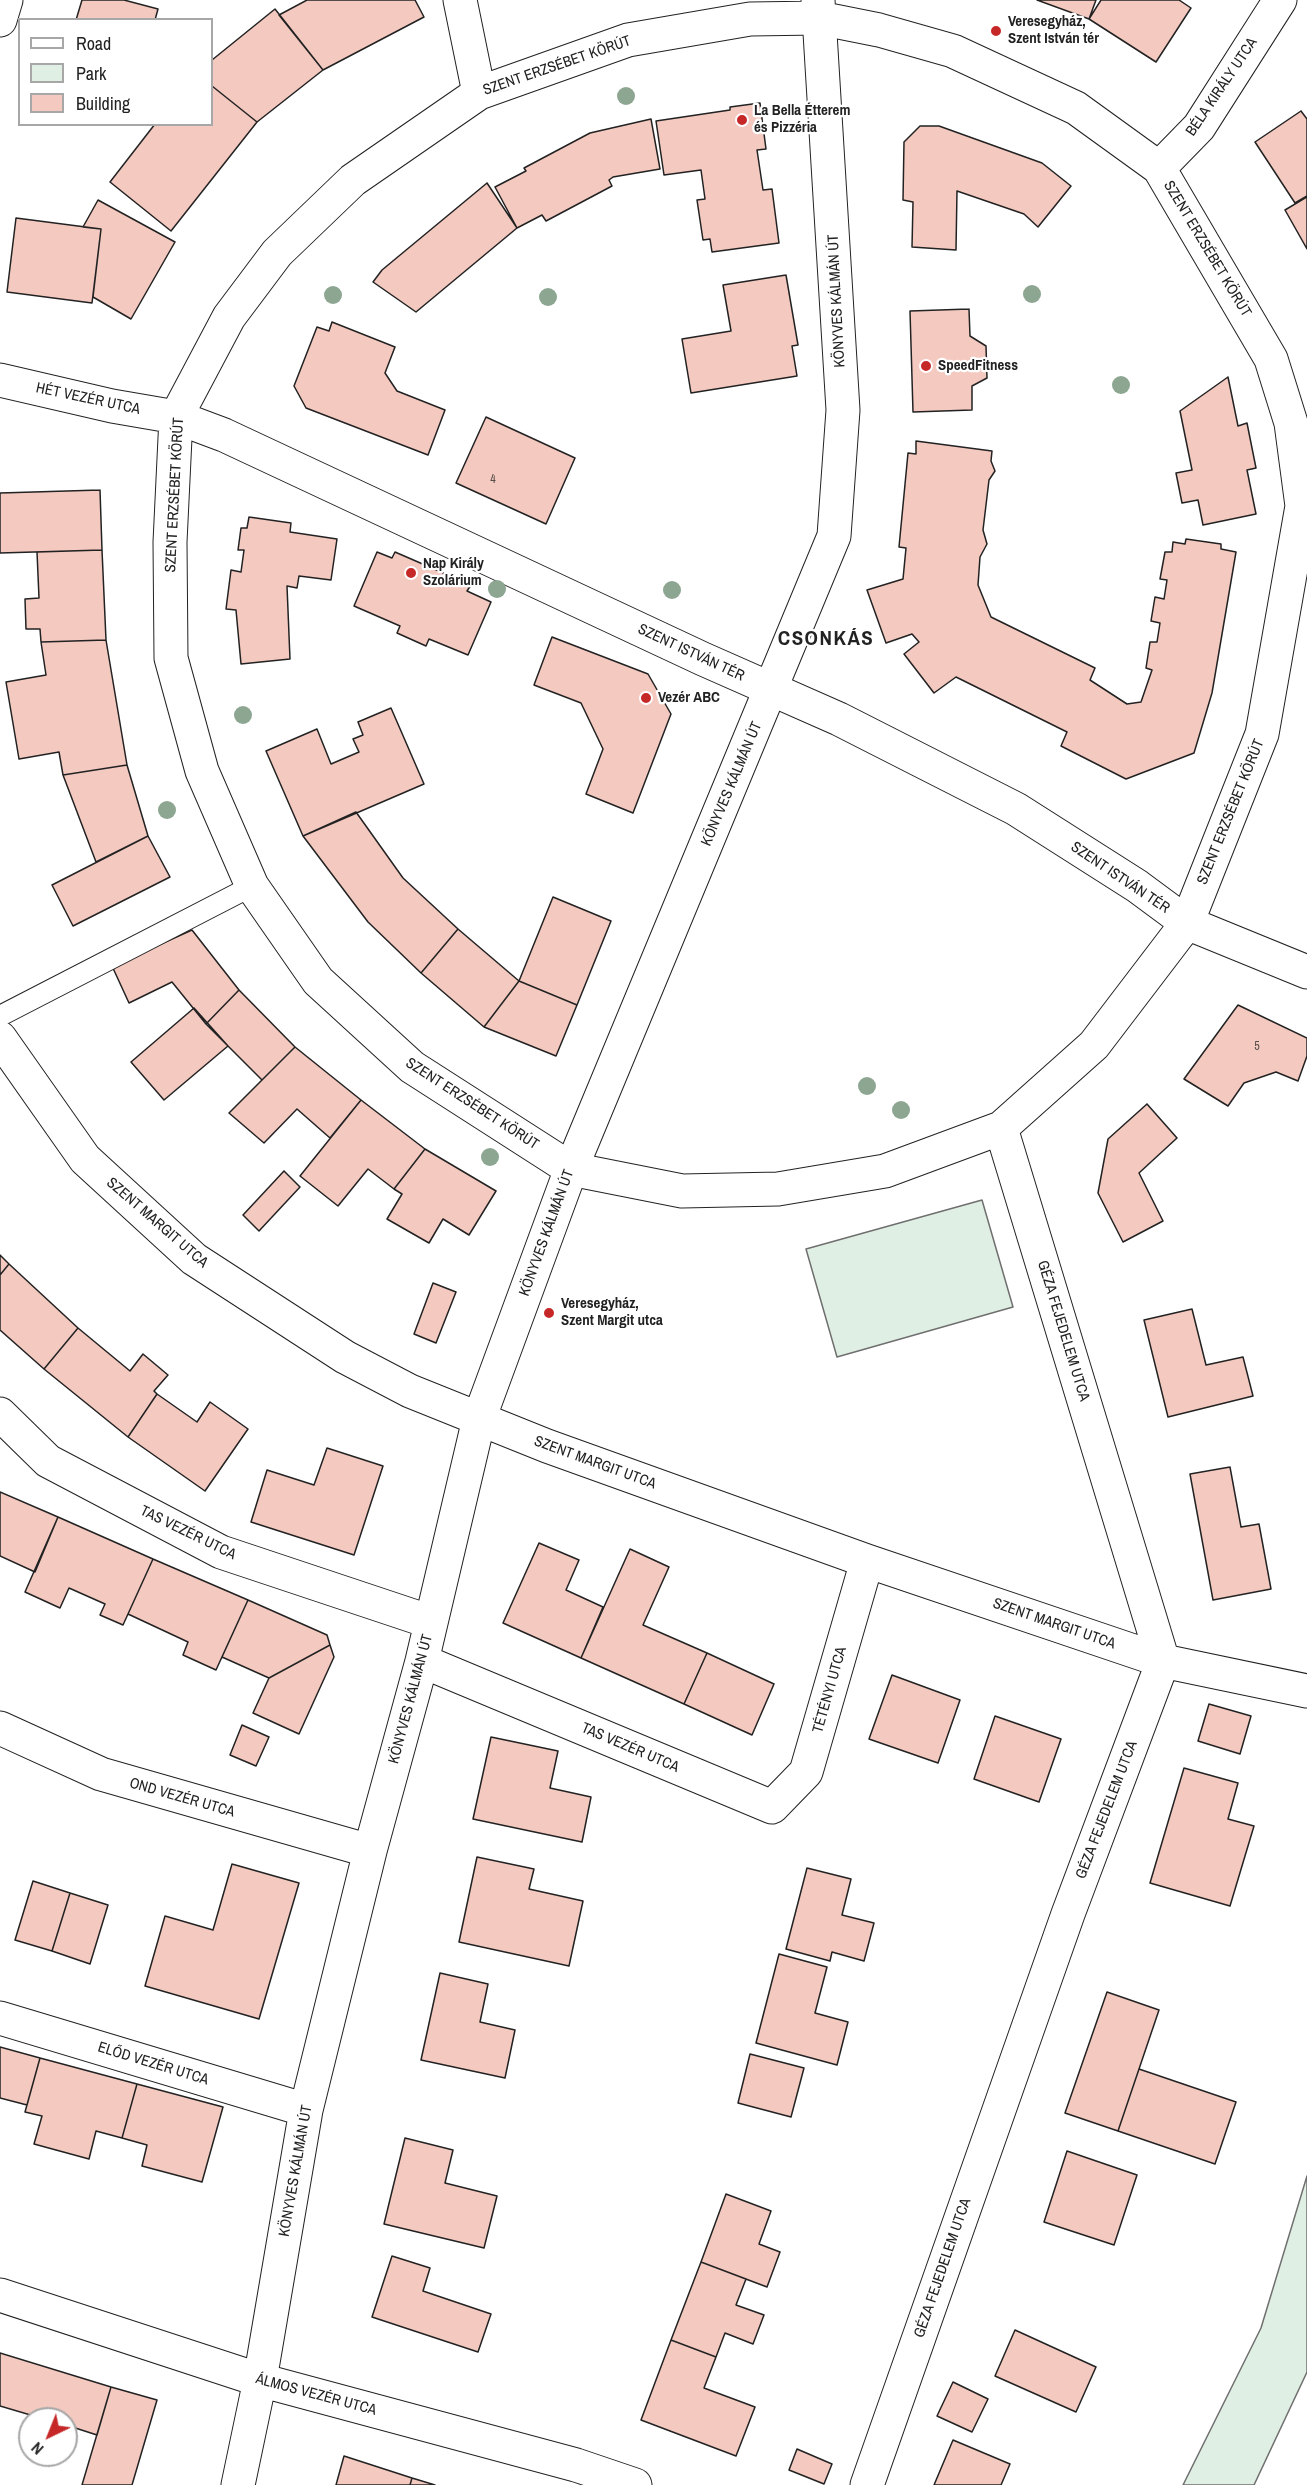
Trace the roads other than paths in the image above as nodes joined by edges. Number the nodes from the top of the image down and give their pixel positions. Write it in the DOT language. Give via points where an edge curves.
graph roads {
  1 [pos="6,0"];
  2 [pos="460,0"];
  3 [pos="1280,0"];
  4 [pos="819,9"];
  5 [pos="0,20"];
  6 [pos="479,93"];
  7 [pos="1159,168"];
  8 [pos="0,380"];
  9 [pos="176,417"];
  10 [pos="771,690"];
  11 [pos="252,886"];
  12 [pos="1186,923"];
  13 [pos="1307,972"];
  14 [pos="0,1016"];
  15 [pos="0,1038"];
  16 [pos="1001,1128"];
  17 [pos="571,1169"];
  18 [pos="0,1414"];
  19 [pos="479,1419"];
  20 [pos="867,1561"];
  21 [pos="431,1622"];
  22 [pos="422,1661"];
  23 [pos="1163,1661"];
  24 [pos="1307,1691"];
  25 [pos="0,1728"];
  26 [pos="772,1807"];
  27 [pos="370,1851"];
  28 [pos="0,2018"];
  29 [pos="306,2110"];
  30 [pos="0,2295"];
  31 [pos="260,2380"];
  32 [pos="238,2485"];
  33 [pos="635,2485"];
  34 [pos="867,2485"];
  1 -- 5 [label="street"];
  2 -- 6 [label="street"];
  3 -- 7 [label="street, BÉLA KIRÁLY UTCA" via="1199,127"];
  4 -- 6 [label="street, SZENT ERZSÉBET KÖRÚT" via="628,40"];
  4 -- 7 [label="street, SZENT ERZSÉBET KÖRÚT" via="953,51 1076,108"];
  4 -- 10 [label="street, KÖNYVES KÁLMÁN ÚT" via="843,410 836,513 834,536"];
  6 -- 9 [label="street, SZENT ERZSÉBET KÖRÚT" via="353,180 277,253 229,316"];
  7 -- 12 [label="street, SZENT ERZSÉBET KÖRÚT" via="1271,359 1291,423 1302,506 1262,734"];
  8 -- 9 [label="street, HÉT VEZÉR UTCA"];
  9 -- 10 [label="street, SZENT ISTVÁN TÉR" via="224,435"];
  9 -- 11 [label="street, SZENT ERZSÉBET KÖRÚT" via="170,542 171,658 202,771"];
  10 -- 12 [label="street, SZENT ISTVÁN TÉR" via="839,719 1016,809 1137,886"];
  10 -- 17 [label="street, KÖNYVES KÁLMÁN ÚT"];
  11 -- 14 [label="lane"];
  11 -- 17 [label="street, SZENT ERZSÉBET KÖRÚT" via="318,981 412,1067"];
  12 -- 13 [label="street"];
  12 -- 16 [label="street, SZENT ERZSÉBET KÖRÚT" via="1094,1045"];
  15 -- 19 [label="street, SZENT MARGIT UTCA" via="85,1159 194,1259 345,1358"];
  16 -- 17 [label="street, SZENT ERZSÉBET KÖRÚT" via="885,1171 778,1189 682,1191"];
  16 -- 23 [label="street, GÉZA FEJEDELEM UTCA"];
  17 -- 19 [label="street, KÖNYVES KÁLMÁN ÚT"];
  18 -- 21 [label="street, TAS VEZÉR UTCA" via="48,1461 221,1552"];
  19 -- 20 [label="street, SZENT MARGIT UTCA"];
  19 -- 21 [label="street, KÖNYVES KÁLMÁN ÚT"];
  20 -- 23 [label="street, SZENT MARGIT UTCA"];
  20 -- 26 [label="street, TÉTÉNYI UTCA" via="806,1772"];
  21 -- 22 [label="street, KÖNYVES KÁLMÁN ÚT"];
  22 -- 26 [label="street, TAS VEZÉR UTCA"];
  22 -- 27 [label="street, KÖNYVES KÁLMÁN ÚT"];
  23 -- 24 [label="street, SZENT MARGIT UTCA"];
  23 -- 34 [label="street, GÉZA FEJEDELEM UTCA" via="1068,1914"];
  25 -- 27 [label="street, OND VEZÉR UTCA" via="101,1774"];
  27 -- 29 [label="street, KÖNYVES KÁLMÁN ÚT"];
  28 -- 29 [label="street, ELŐD VEZÉR UTCA"];
  29 -- 31 [label="street, KÖNYVES KÁLMÁN ÚT"];
  30 -- 31 [label="street, ÁLMOS VEZÉR UTCA"];
  31 -- 32 [label="street, KÖNYVES KÁLMÁN ÚT"];
  31 -- 33 [label="street, ÁLMOS VEZÉR UTCA" via="576,2465"];
}
